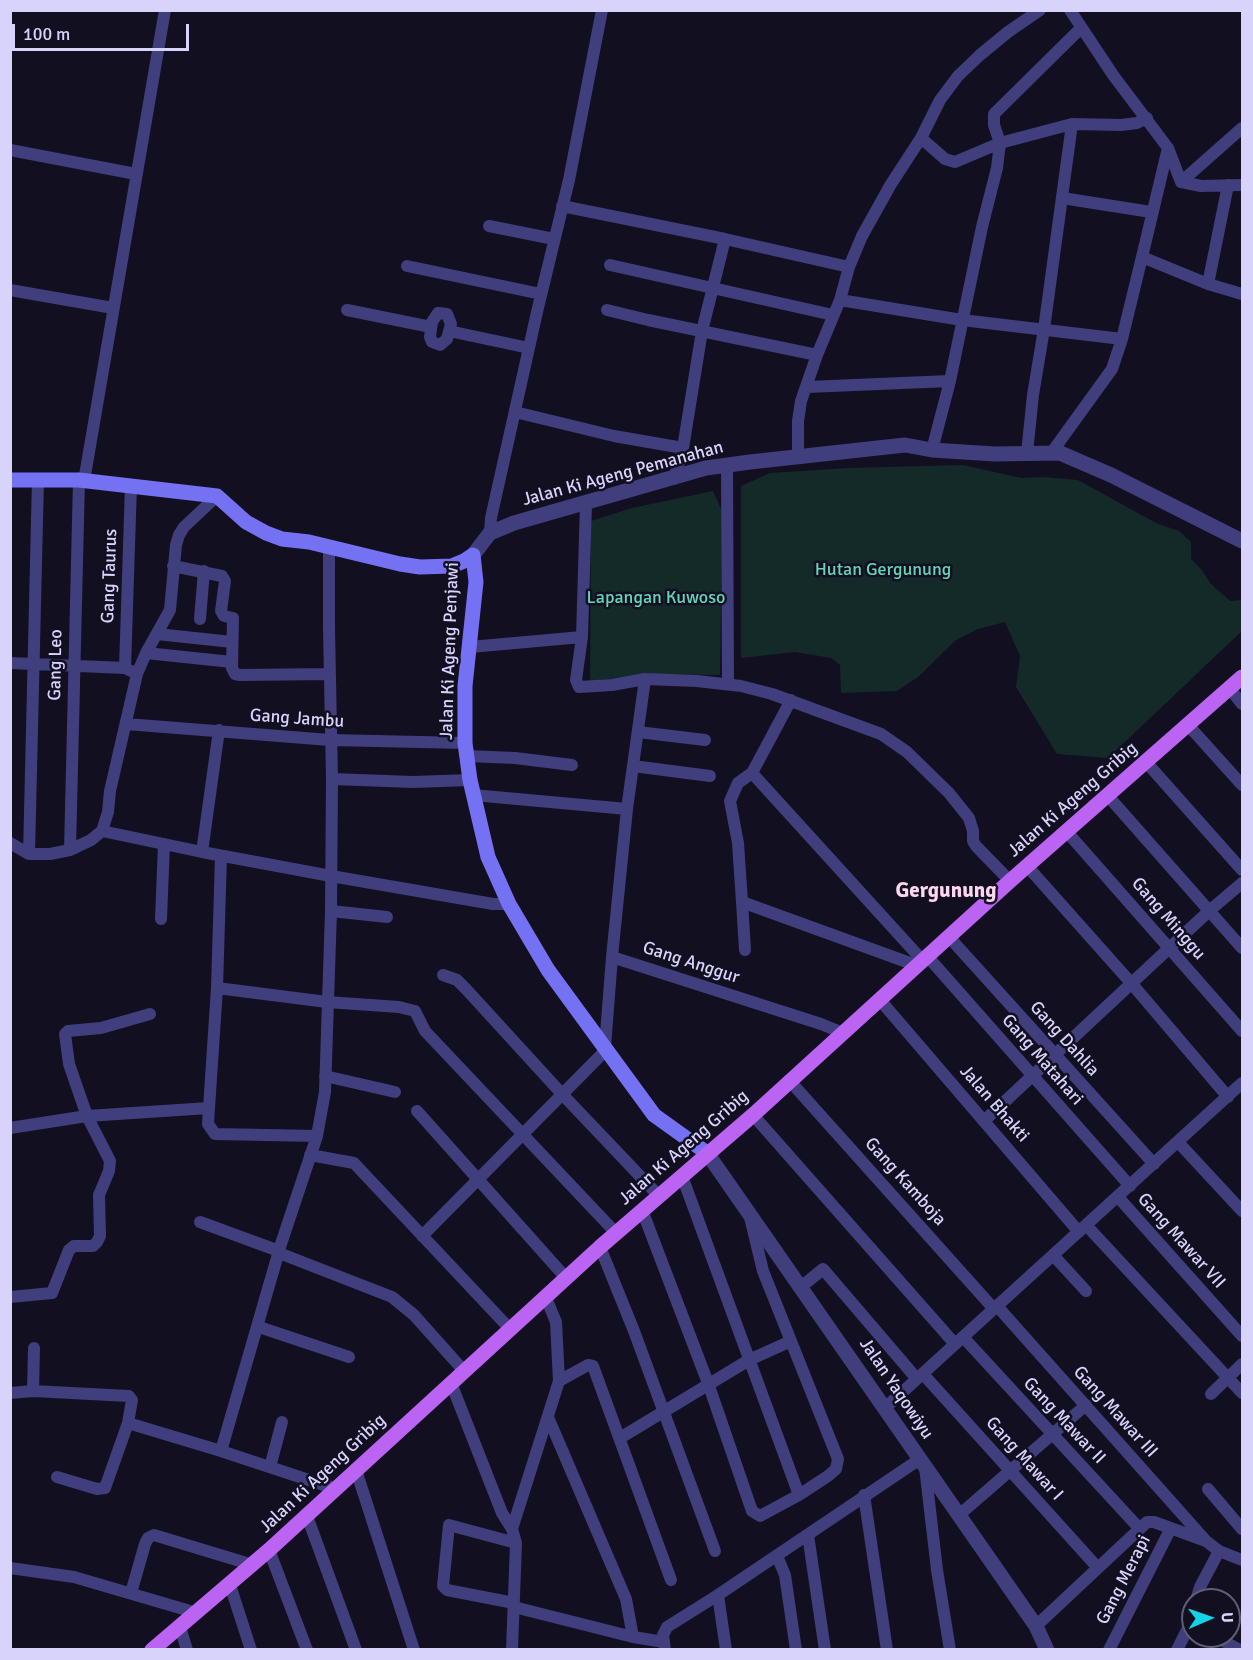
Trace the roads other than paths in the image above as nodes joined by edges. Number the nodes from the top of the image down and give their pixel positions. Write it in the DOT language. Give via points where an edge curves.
graph roads {
  1 [pos="165,10"];
  2 [pos="602,10"];
  3 [pos="1040,10"];
  4 [pos="1070,10"];
  5 [pos="1082,28"];
  6 [pos="1147,118"];
  7 [pos="1072,124"];
  8 [pos="1242,128"];
  9 [pos="921,138"];
  10 [pos="1000,143"];
  11 [pos="1168,148"];
  12 [pos="10,150"];
  13 [pos="136,174"];
  14 [pos="1181,182"];
  15 [pos="1228,185"];
  16 [pos="1242,185"];
  17 [pos="1062,198"];
  18 [pos="562,206"];
  19 [pos="1151,212"];
  20 [pos="489,226"];
  21 [pos="554,239"];
  22 [pos="725,239"];
  23 [pos="1142,257"];
  24 [pos="610,265"];
  25 [pos="407,266"];
  26 [pos="849,267"];
  27 [pos="1209,284"];
  28 [pos="712,287"];
  29 [pos="10,290"];
  30 [pos="541,294"];
  31 [pos="1242,294"];
  32 [pos="840,300"];
  33 [pos="113,308"];
  34 [pos="347,309"];
  35 [pos="607,310"];
  36 [pos="833,315"];
  37 [pos="962,320"];
  38 [pos="431,327"];
  39 [pos="1044,329"];
  40 [pos="449,331"];
  41 [pos="702,331"];
  42 [pos="1122,339"];
  43 [pos="530,348"];
  44 [pos="817,355"];
  45 [pos="950,381"];
  46 [pos="807,387"];
  47 [pos="515,412"];
  48 [pos="683,448"];
  49 [pos="932,450"];
  50 [pos="1052,452"];
  51 [pos="1027,453"];
  52 [pos="798,457"];
  53 [pos="727,465"];
  54 [pos="38,479"];
  55 [pos="674,479"];
  56 [pos="10,480"];
  57 [pos="81,480"];
  58 [pos="131,485"];
  59 [pos="217,496"];
  60 [pos="586,502"];
  61 [pos="490,533"];
  62 [pos="1242,542"];
  63 [pos="329,547"];
  64 [pos="473,555"];
  65 [pos="173,566"];
  66 [pos="204,571"];
  67 [pos="200,619"];
  68 [pos="156,634"];
  69 [pos="582,637"];
  70 [pos="232,642"];
  71 [pos="470,647"];
  72 [pos="146,653"];
  73 [pos="232,662"];
  74 [pos="10,663"];
  75 [pos="33,664"];
  76 [pos="74,667"];
  77 [pos="125,668"];
  78 [pos="137,674"];
  79 [pos="329,674"];
  80 [pos="1242,677"];
  81 [pos="645,679"];
  82 [pos="728,684"];
  83 [pos="1230,689"];
  84 [pos="791,700"];
  85 [pos="1242,704"];
  86 [pos="126,724"];
  87 [pos="1188,725"];
  88 [pos="219,730"];
  89 [pos="638,732"];
  90 [pos="330,740"];
  91 [pos="705,740"];
  92 [pos="466,749"];
  93 [pos="1146,762"];
  94 [pos="572,765"];
  95 [pos="633,766"];
  96 [pos="752,773"];
  97 [pos="710,776"];
  98 [pos="332,779"];
  99 [pos="1242,785"];
  100 [pos="471,787"];
  101 [pos="1108,796"];
  102 [pos="627,809"];
  103 [pos="102,831"];
  104 [pos="1067,832"];
  105 [pos="10,843"];
  106 [pos="164,844"];
  107 [pos="70,850"];
  108 [pos="202,852"];
  109 [pos="29,854"];
  110 [pos="221,856"];
  111 [pos="1027,866"];
  112 [pos="1242,870"];
  113 [pos="331,876"];
  114 [pos="1010,881"];
  115 [pos="1242,883"];
  116 [pos="742,902"];
  117 [pos="509,904"];
  118 [pos="331,911"];
  119 [pos="1209,911"];
  120 [pos="387,917"];
  121 [pos="161,919"];
  122 [pos="949,937"];
  123 [pos="1242,948"];
  124 [pos="1170,949"];
  125 [pos="745,950"];
  126 [pos="612,957"];
  127 [pos="923,962"];
  128 [pos="443,975"];
  129 [pos="1132,984"];
  130 [pos="217,988"];
  131 [pos="880,1000"];
  132 [pos="327,1002"];
  133 [pos="150,1014"];
  134 [pos="1242,1030"];
  135 [pos="843,1033"];
  136 [pos="605,1048"];
  137 [pos="1054,1056"];
  138 [pos="325,1076"];
  139 [pos="1032,1076"];
  140 [pos="789,1080"];
  141 [pos="1242,1085"];
  142 [pos="395,1092"];
  143 [pos="562,1094"];
  144 [pos="1228,1097"];
  145 [pos="209,1108"];
  146 [pos="417,1111"];
  147 [pos="753,1115"];
  148 [pos="87,1116"];
  149 [pos="985,1120"];
  150 [pos="10,1128"];
  151 [pos="522,1134"];
  152 [pos="317,1136"];
  153 [pos="1178,1142"];
  154 [pos="707,1153"];
  155 [pos="310,1155"];
  156 [pos="1154,1164"];
  157 [pos="682,1176"];
  158 [pos="478,1179"];
  159 [pos="1130,1186"];
  160 [pos="658,1196"];
  161 [pos="1118,1197"];
  162 [pos="642,1210"];
  163 [pos="748,1210"];
  164 [pos="1242,1212"];
  165 [pos="200,1222"];
  166 [pos="1083,1228"];
  167 [pos="616,1233"];
  168 [pos="422,1236"];
  169 [pos="600,1248"];
  170 [pos="279,1252"];
  171 [pos="1053,1255"];
  172 [pos="567,1279"];
  173 [pos="801,1287"];
  174 [pos="1086,1291"];
  175 [pos="10,1298"];
  176 [pos="546,1298"];
  177 [pos="996,1307"];
  178 [pos="259,1327"];
  179 [pos="510,1329"];
  180 [pos="1242,1336"];
  181 [pos="959,1340"];
  182 [pos="791,1341"];
  183 [pos="34,1348"];
  184 [pos="349,1357"];
  185 [pos="749,1360"];
  186 [pos="1242,1364"];
  187 [pos="464,1371"];
  188 [pos="920,1376"];
  189 [pos="1228,1377"];
  190 [pos="559,1381"];
  191 [pos="451,1383"];
  192 [pos="708,1383"];
  193 [pos="33,1391"];
  194 [pos="10,1393"];
  195 [pos="1242,1393"];
  196 [pos="1211,1394"];
  197 [pos="1086,1406"];
  198 [pos="886,1407"];
  199 [pos="662,1411"];
  200 [pos="548,1417"];
  201 [pos="282,1422"];
  202 [pos="128,1423"];
  203 [pos="1053,1435"];
  204 [pos="620,1438"];
  205 [pos="221,1451"];
  206 [pos="923,1463"];
  207 [pos="270,1467"];
  208 [pos="356,1470"];
  209 [pos="1011,1471"];
  210 [pos="57,1477"];
  211 [pos="336,1489"];
  212 [pos="1209,1490"];
  213 [pos="799,1495"];
  214 [pos="864,1496"];
  215 [pos="307,1515"];
  216 [pos="959,1515"];
  217 [pos="1171,1527"];
  218 [pos="1139,1528"];
  219 [pos="512,1529"];
  220 [pos="1242,1529"];
  221 [pos="808,1534"];
  222 [pos="1206,1541"];
  223 [pos="516,1543"];
  224 [pos="269,1550"];
  225 [pos="715,1551"];
  226 [pos="1219,1551"];
  227 [pos="777,1556"];
  228 [pos="1242,1560"];
  229 [pos="253,1565"];
  230 [pos="10,1568"];
  231 [pos="1098,1568"];
  232 [pos="671,1580"];
  233 [pos="230,1585"];
  234 [pos="1200,1588"];
  235 [pos="131,1593"];
  236 [pos="718,1595"];
  237 [pos="514,1605"];
  238 [pos="197,1613"];
  239 [pos="1036,1626"];
  240 [pos="180,1627"];
  241 [pos="633,1636"];
  242 [pos="665,1646"];
  243 [pos="152,1650"];
  244 [pos="187,1650"];
  245 [pos="251,1650"];
  246 [pos="307,1650"];
  247 [pos="356,1650"];
  248 [pos="414,1650"];
  249 [pos="512,1650"];
  250 [pos="726,1650"];
  251 [pos="796,1650"];
  252 [pos="825,1650"];
  253 [pos="887,1650"];
  254 [pos="950,1650"];
  255 [pos="1047,1650"];
  256 [pos="1109,1650"];
  1 -- 13 [label="street, Gang Leo"];
  2 -- 18 [label="street"];
  3 -- 9 [label="street" via="958,76 940,100"];
  4 -- 5 [label="street"];
  5 -- 6 [label="street"];
  5 -- 10 [label="street" via="994,114"];
  6 -- 7 [label="street" via="1120,126"];
  6 -- 11 [label="street"];
  7 -- 10 [label="street"];
  7 -- 17 [label="street"];
  8 -- 14 [label="street"];
  9 -- 10 [label="street" via="945,159 955,162"];
  9 -- 26 [label="street" via="891,184"];
  10 -- 37 [label="street"];
  11 -- 14 [label="street"];
  11 -- 19 [label="street"];
  12 -- 13 [label="street"];
  13 -- 33 [label="street, Gang Leo"];
  14 -- 15 [label="street"];
  15 -- 16 [label="street"];
  15 -- 27 [label="street"];
  17 -- 19 [label="street"];
  17 -- 39 [label="street"];
  18 -- 21 [label="street"];
  18 -- 22 [label="street"];
  19 -- 23 [label="street"];
  20 -- 21 [label="street"];
  21 -- 30 [label="street"];
  22 -- 26 [label="street"];
  22 -- 28 [label="street"];
  23 -- 27 [label="street"];
  23 -- 42 [label="street"];
  24 -- 28 [label="street"];
  25 -- 30 [label="street"];
  26 -- 32 [label="street"];
  27 -- 31 [label="street"];
  28 -- 36 [label="street"];
  28 -- 41 [label="street"];
  29 -- 33 [label="street"];
  30 -- 43 [label="street"];
  32 -- 36 [label="street"];
  32 -- 37 [label="street"];
  33 -- 57 [label="street, Gang Leo"];
  34 -- 38 [label="street"];
  35 -- 41 [label="street"];
  36 -- 44 [label="street"];
  37 -- 39 [label="street"];
  37 -- 45 [label="street"];
  38 -- 40 [label="street" via="430,337 435,344 445,343"];
  38 -- 40 [label="street" via="434,316 447,314"];
  39 -- 42 [label="street"];
  39 -- 51 [label="street"];
  40 -- 43 [label="street"];
  41 -- 44 [label="street"];
  41 -- 48 [label="street"];
  42 -- 50 [label="street" via="1112,369"];
  43 -- 47 [label="street"];
  44 -- 46 [label="street"];
  45 -- 46 [label="street"];
  45 -- 49 [label="street"];
  46 -- 52 [label="street" via="798,421"];
  47 -- 48 [label="street"];
  47 -- 61 [label="street"];
  48 -- 55 [label="street"];
  49 -- 51 [label="street, Jalan Ki Ageng Pemanahan"];
  49 -- 52 [label="street, Jalan Ki Ageng Pemanahan" via="905,445"];
  50 -- 51 [label="street, Jalan Ki Ageng Pemanahan"];
  50 -- 62 [label="street, Jalan Ki Ageng Pemanahan" via="1111,475"];
  52 -- 53 [label="street, Jalan Ki Ageng Pemanahan"];
  53 -- 55 [label="street, Jalan Ki Ageng Pemanahan"];
  53 -- 82 [label="street"];
  54 -- 56 [label="main road"];
  54 -- 57 [label="main road"];
  54 -- 75 [label="street"];
  55 -- 60 [label="street, Jalan Ki Ageng Pemanahan"];
  57 -- 58 [label="main road"];
  57 -- 76 [label="street, Gang Leo"];
  58 -- 59 [label="main road"];
  58 -- 77 [label="street, Gang Taurus"];
  59 -- 63 [label="main road, Jalan Ki Ageng Penjawi" via="246,522 266,533"];
  59 -- 65 [label="street" via="184,527"];
  60 -- 61 [label="street, Jalan Ki Ageng Pemanahan"];
  60 -- 69 [label="street"];
  61 -- 64 [label="street"];
  63 -- 64 [label="main road, Jalan Ki Ageng Penjawi" via="420,567 452,566"];
  63 -- 79 [label="street"];
  64 -- 71 [label="main road, Jalan Ki Ageng Penjawi" via="476,582"];
  65 -- 66 [label="street"];
  65 -- 68 [label="street" via="170,610"];
  66 -- 67 [label="street"];
  66 -- 70 [label="street" via="218,574 225,581 221,611 233,618"];
  68 -- 70 [label="street"];
  68 -- 72 [label="street"];
  69 -- 71 [label="street"];
  69 -- 81 [label="street" via="576,680 579,687"];
  70 -- 73 [label="street"];
  71 -- 92 [label="main road, Jalan Ki Ageng Penjawi" via="464,713"];
  72 -- 73 [label="street"];
  72 -- 78 [label="street"];
  73 -- 79 [label="street" via="235,674 240,675"];
  74 -- 75 [label="street"];
  75 -- 76 [label="street"];
  75 -- 109 [label="street"];
  76 -- 77 [label="street"];
  76 -- 107 [label="street, Gang Leo"];
  77 -- 78 [label="street"];
  78 -- 86 [label="street"];
  79 -- 90 [label="street"];
  80 -- 83 [label="main road, Jalan Ki Ageng Gribig"];
  81 -- 82 [label="street"];
  81 -- 89 [label="street"];
  82 -- 84 [label="street"];
  83 -- 85 [label="street"];
  83 -- 87 [label="main road, Jalan Ki Ageng Gribig"];
  84 -- 96 [label="street"];
  84 -- 114 [label="street" via="881,734 908,752 960,806 972,825 976,846"];
  86 -- 88 [label="street, Gang Jambu"];
  86 -- 103 [label="street"];
  87 -- 93 [label="main road, Jalan Ki Ageng Gribig"];
  87 -- 99 [label="street"];
  88 -- 90 [label="street, Gang Jambu"];
  88 -- 108 [label="street"];
  89 -- 91 [label="street"];
  89 -- 95 [label="street"];
  90 -- 92 [label="street, Gang Jambu"];
  90 -- 98 [label="street"];
  92 -- 94 [label="street, Gang Jambu"];
  92 -- 100 [label="main road, Jalan Ki Ageng Penjawi"];
  93 -- 101 [label="main road, Jalan Ki Ageng Gribig"];
  93 -- 112 [label="street"];
  95 -- 97 [label="street"];
  95 -- 102 [label="street"];
  96 -- 116 [label="street" via="738,783 730,801"];
  96 -- 127 [label="street, Gang Matahari"];
  98 -- 100 [label="street"];
  98 -- 113 [label="street"];
  100 -- 102 [label="street"];
  100 -- 117 [label="main road, Jalan Ki Ageng Penjawi" via="488,857"];
  101 -- 104 [label="main road, Jalan Ki Ageng Gribig"];
  101 -- 119 [label="street"];
  102 -- 126 [label="street"];
  103 -- 106 [label="street"];
  103 -- 107 [label="street"];
  104 -- 111 [label="main road, Jalan Ki Ageng Gribig"];
  104 -- 124 [label="street, Gang Minggu"];
  105 -- 109 [label="street"];
  106 -- 108 [label="street"];
  106 -- 121 [label="street"];
  107 -- 109 [label="street"];
  108 -- 110 [label="street"];
  110 -- 113 [label="street"];
  110 -- 130 [label="street"];
  111 -- 114 [label="main road, Jalan Ki Ageng Gribig"];
  111 -- 129 [label="street"];
  113 -- 117 [label="street"];
  113 -- 118 [label="street"];
  114 -- 122 [label="main road, Jalan Ki Ageng Gribig"];
  115 -- 119 [label="street"];
  116 -- 125 [label="street"];
  116 -- 127 [label="street"];
  117 -- 136 [label="main road, Jalan Ki Ageng Penjawi" via="548,970"];
  118 -- 120 [label="street"];
  118 -- 132 [label="street"];
  119 -- 123 [label="street"];
  119 -- 124 [label="street"];
  122 -- 127 [label="main road, Jalan Ki Ageng Gribig"];
  122 -- 137 [label="street, Gang Dahlia"];
  124 -- 129 [label="street"];
  124 -- 134 [label="street, Gang Minggu"];
  126 -- 135 [label="street, Gang Anggur"];
  126 -- 136 [label="street"];
  127 -- 131 [label="main road, Jalan Ki Ageng Gribig"];
  127 -- 139 [label="street, Gang Matahari"];
  128 -- 143 [label="street" via="466,988"];
  129 -- 137 [label="street"];
  129 -- 144 [label="street"];
  130 -- 132 [label="street"];
  130 -- 145 [label="street"];
  131 -- 135 [label="main road, Jalan Ki Ageng Gribig"];
  131 -- 149 [label="street, Jalan Bhakti"];
  132 -- 138 [label="street"];
  132 -- 151 [label="street" via="415,1011 425,1031"];
  133 -- 148 [label="street" via="66,1033 69,1064"];
  135 -- 140 [label="main road, Jalan Ki Ageng Gribig"];
  136 -- 143 [label="street"];
  136 -- 154 [label="main road, Jalan Ki Ageng Penjawi" via="654,1114"];
  137 -- 139 [label="street"];
  137 -- 156 [label="street, Gang Dahlia"];
  138 -- 142 [label="street"];
  138 -- 152 [label="street"];
  139 -- 149 [label="street"];
  139 -- 159 [label="street, Gang Matahari"];
  140 -- 147 [label="main road, Jalan Ki Ageng Gribig"];
  140 -- 177 [label="street, Gang Kamboja"];
  141 -- 144 [label="street"];
  143 -- 151 [label="street"];
  143 -- 160 [label="street"];
  144 -- 153 [label="street"];
  145 -- 148 [label="street"];
  145 -- 152 [label="street" via="208,1124 215,1134"];
  146 -- 158 [label="street"];
  147 -- 154 [label="main road, Jalan Ki Ageng Gribig"];
  147 -- 181 [label="street, Gang Mawar II"];
  148 -- 150 [label="street"];
  148 -- 175 [label="street" via="110,1161 99,1195 98,1242 69,1250 52,1293"];
  149 -- 166 [label="street, Jalan Bhakti"];
  151 -- 158 [label="street"];
  151 -- 167 [label="street"];
  152 -- 155 [label="street"];
  153 -- 156 [label="street"];
  153 -- 164 [label="street"];
  154 -- 157 [label="main road, Jalan Ki Ageng Gribig"];
  154 -- 163 [label="street, Jalan Yaqowiyu"];
  155 -- 168 [label="street" via="354,1163"];
  155 -- 170 [label="street"];
  156 -- 159 [label="street"];
  157 -- 160 [label="main road, Jalan Ki Ageng Gribig"];
  157 -- 185 [label="street"];
  158 -- 168 [label="street"];
  158 -- 172 [label="street"];
  159 -- 161 [label="street"];
  160 -- 162 [label="main road, Jalan Ki Ageng Gribig"];
  161 -- 166 [label="street"];
  161 -- 180 [label="street, Gang Mawar VII"];
  162 -- 167 [label="main road, Jalan Ki Ageng Gribig"];
  162 -- 192 [label="street"];
  163 -- 173 [label="street, Jalan Yaqowiyu"];
  163 -- 182 [label="street" via="760,1262"];
  165 -- 170 [label="street"];
  166 -- 171 [label="street"];
  166 -- 189 [label="street, Jalan Bhakti"];
  167 -- 169 [label="main road, Jalan Ki Ageng Gribig"];
  168 -- 179 [label="street"];
  169 -- 172 [label="main road, Jalan Ki Ageng Gribig"];
  169 -- 199 [label="street"];
  170 -- 178 [label="street"];
  170 -- 187 [label="street" via="392,1297 408,1309"];
  171 -- 174 [label="street"];
  171 -- 177 [label="street"];
  172 -- 176 [label="main road, Jalan Ki Ageng Gribig"];
  173 -- 188 [label="street, Gang Mawar I" via="823,1269"];
  173 -- 198 [label="street, Jalan Yaqowiyu"];
  176 -- 179 [label="main road, Jalan Ki Ageng Gribig"];
  176 -- 190 [label="street" via="556,1322"];
  177 -- 181 [label="street"];
  177 -- 197 [label="street, Gang Mawar III"];
  178 -- 184 [label="street"];
  178 -- 205 [label="street"];
  179 -- 187 [label="main road, Jalan Ki Ageng Gribig"];
  181 -- 188 [label="street"];
  181 -- 203 [label="street, Gang Mawar II"];
  182 -- 185 [label="street"];
  182 -- 213 [label="street" via="838,1459 836,1469"];
  183 -- 193 [label="street"];
  185 -- 192 [label="street"];
  185 -- 213 [label="street"];
  186 -- 189 [label="street"];
  187 -- 191 [label="main road, Jalan Ki Ageng Gribig"];
  188 -- 198 [label="street"];
  188 -- 209 [label="street, Gang Mawar I"];
  189 -- 195 [label="street, Jalan Bhakti"];
  189 -- 196 [label="street"];
  190 -- 200 [label="street"];
  190 -- 204 [label="street" via="593,1366"];
  191 -- 208 [label="main road, Jalan Ki Ageng Gribig"];
  191 -- 219 [label="street" via="502,1513"];
  192 -- 199 [label="street"];
  192 -- 213 [label="street" via="754,1514 762,1515"];
  193 -- 194 [label="street"];
  193 -- 202 [label="street" via="129,1396 132,1400"];
  197 -- 203 [label="street"];
  197 -- 222 [label="street, Gang Mawar III"];
  198 -- 206 [label="street, Jalan Yaqowiyu"];
  199 -- 204 [label="street"];
  199 -- 225 [label="street"];
  200 -- 219 [label="street"];
  200 -- 241 [label="street" via="626,1599"];
  201 -- 207 [label="street"];
  202 -- 205 [label="street"];
  202 -- 210 [label="street" via="105,1488"];
  203 -- 209 [label="street"];
  203 -- 218 [label="street, Gang Mawar II"];
  204 -- 232 [label="street"];
  205 -- 207 [label="street"];
  206 -- 214 [label="street"];
  206 -- 216 [label="street, Jalan Yaqowiyu"];
  206 -- 254 [label="street"];
  207 -- 211 [label="street"];
  208 -- 211 [label="main road, Jalan Ki Ageng Gribig"];
  208 -- 248 [label="street"];
  209 -- 216 [label="street"];
  209 -- 231 [label="street, Gang Mawar I"];
  211 -- 215 [label="main road, Jalan Ki Ageng Gribig"];
  212 -- 220 [label="street"];
  214 -- 221 [label="street"];
  214 -- 253 [label="street"];
  215 -- 224 [label="main road, Jalan Ki Ageng Gribig"];
  215 -- 247 [label="street"];
  216 -- 239 [label="street, Jalan Yaqowiyu"];
  217 -- 218 [label="street" via="1147,1522"];
  217 -- 222 [label="street"];
  217 -- 256 [label="street, Gang Merapi"];
  218 -- 231 [label="street"];
  219 -- 223 [label="street"];
  221 -- 227 [label="street"];
  221 -- 252 [label="street"];
  222 -- 226 [label="street"];
  223 -- 237 [label="street"];
  223 -- 237 [label="street" via="449,1525 443,1586"];
  224 -- 229 [label="main road, Jalan Ki Ageng Gribig"];
  224 -- 246 [label="street"];
  226 -- 228 [label="street"];
  226 -- 234 [label="street"];
  227 -- 236 [label="street"];
  227 -- 251 [label="street" via="785,1575"];
  229 -- 233 [label="main road, Jalan Ki Ageng Gribig"];
  229 -- 235 [label="street" via="154,1535 145,1544"];
  230 -- 235 [label="street" via="74,1577"];
  231 -- 239 [label="street"];
  233 -- 238 [label="main road, Jalan Ki Ageng Gribig"];
  233 -- 245 [label="street"];
  235 -- 238 [label="street"];
  236 -- 242 [label="street" via="668,1627 664,1631"];
  236 -- 250 [label="street"];
  237 -- 241 [label="street"];
  237 -- 249 [label="street"];
  238 -- 240 [label="main road, Jalan Ki Ageng Gribig"];
  239 -- 255 [label="street, Jalan Yaqowiyu"];
  240 -- 243 [label="main road, Jalan Ki Ageng Gribig"];
  240 -- 244 [label="street"];
  241 -- 242 [label="street"];
}
